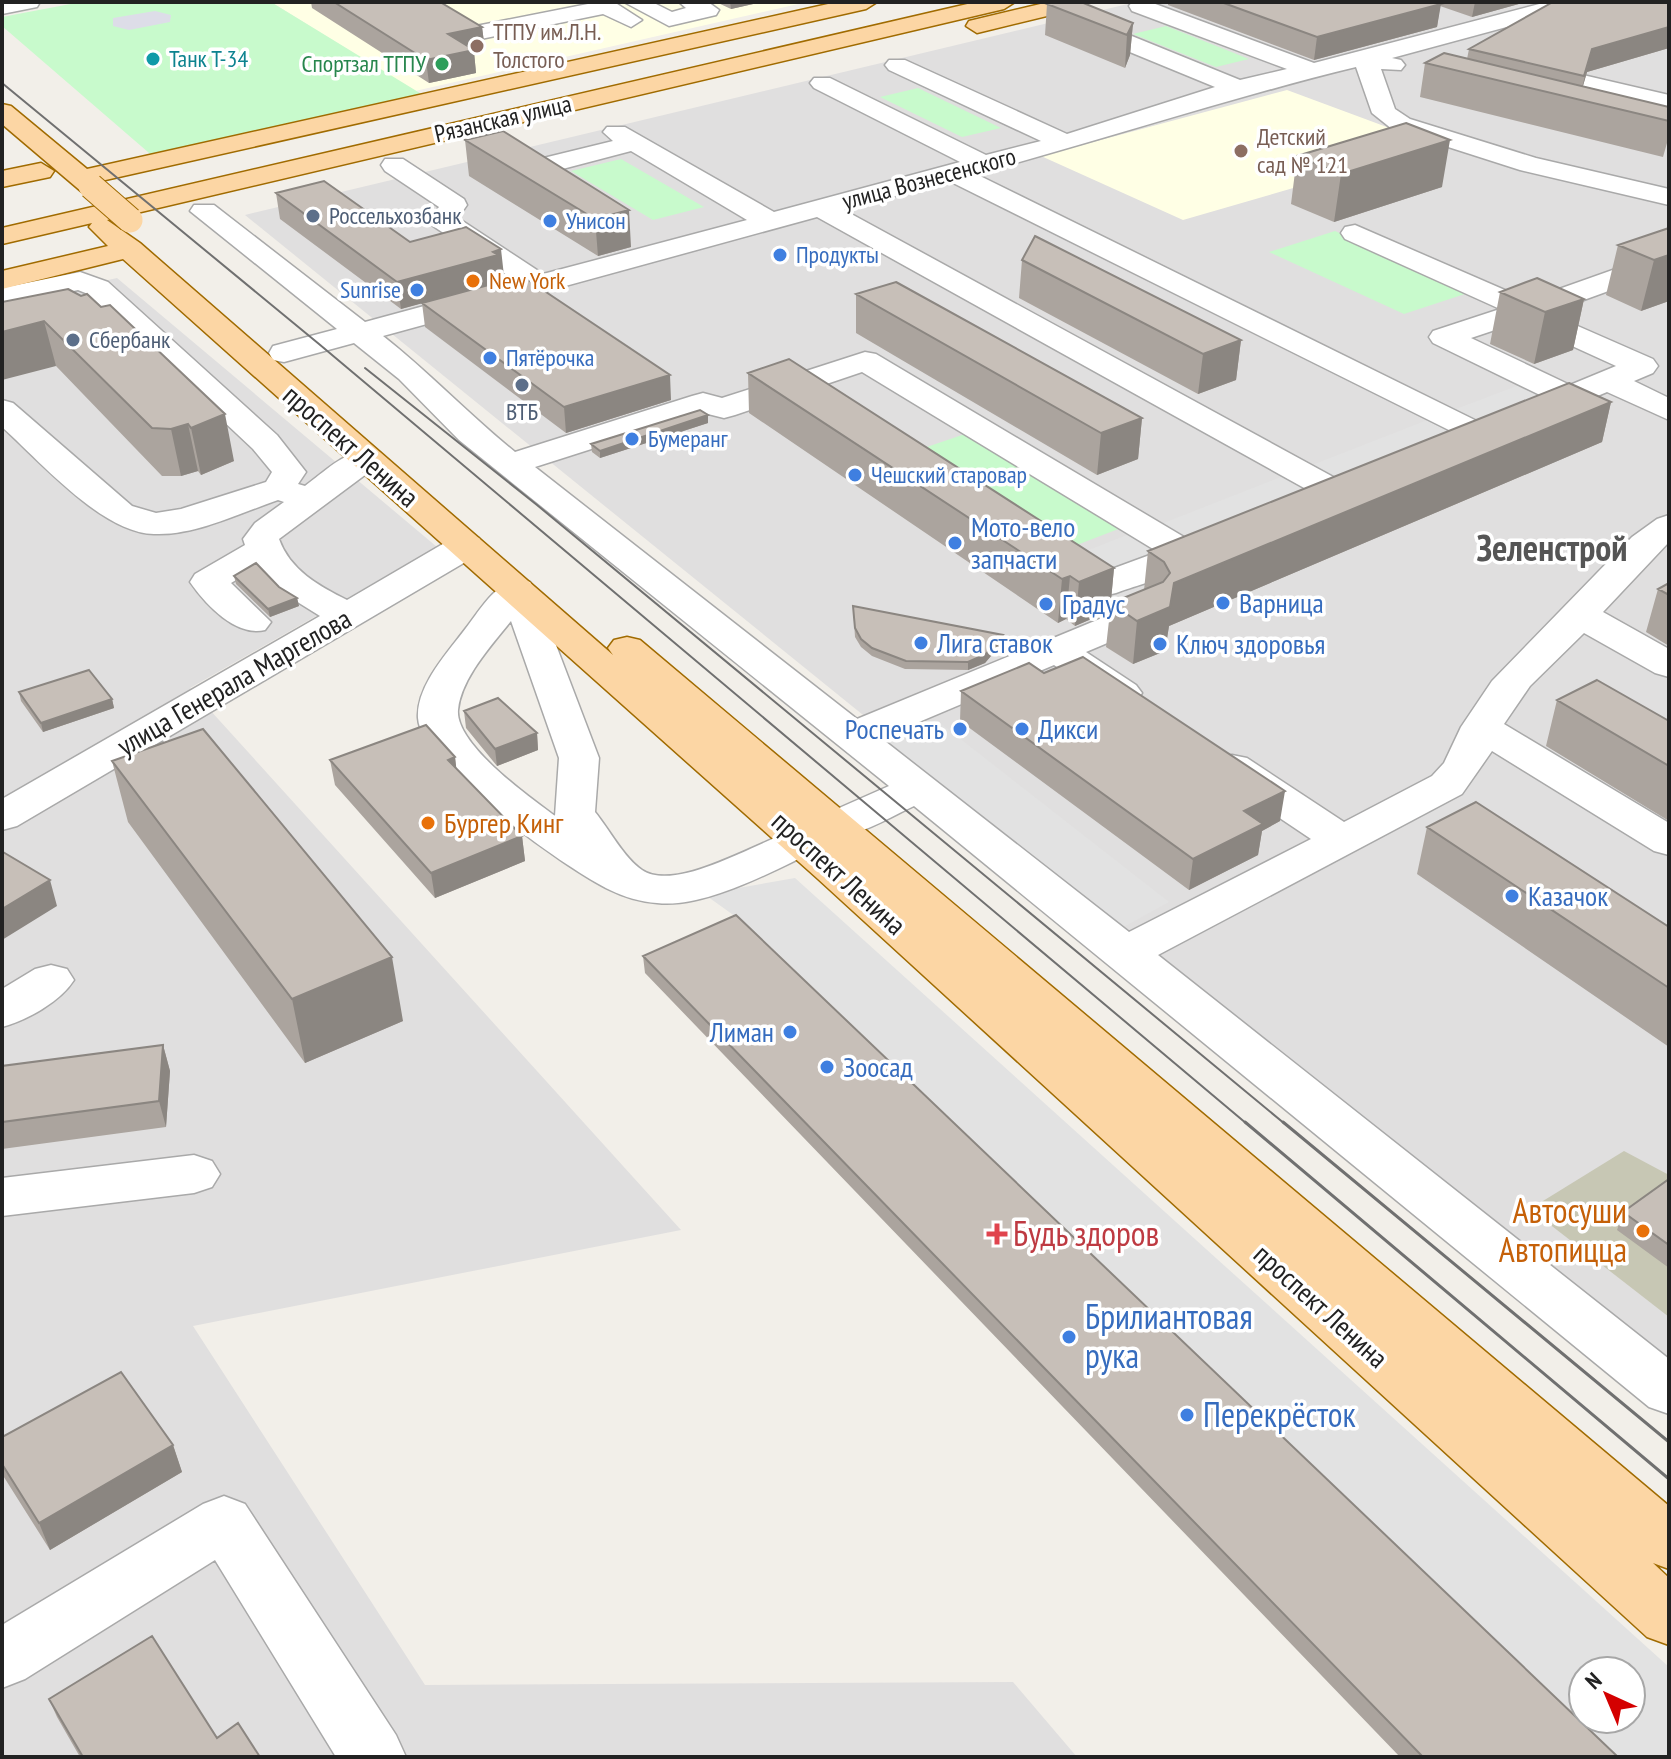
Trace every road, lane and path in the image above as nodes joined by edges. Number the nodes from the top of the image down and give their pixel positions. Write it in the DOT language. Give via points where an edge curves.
graph roads {
  1 [pos="29,2"];
  2 [pos="690,2"];
  3 [pos="866,2"];
  4 [pos="960,2"];
  5 [pos="1004,2"];
  6 [pos="1506,2"];
  7 [pos="1572,2"];
  8 [pos="2,7"];
  9 [pos="633,11"];
  10 [pos="1536,12"];
  11 [pos="1438,16"];
  12 [pos="1083,18"];
  13 [pos="1475,29"];
  14 [pos="477,34"];
  15 [pos="1424,43"];
  16 [pos="1467,55"];
  17 [pos="1365,58"];
  18 [pos="1503,64"];
  19 [pos="1308,69"];
  20 [pos="1410,69"];
  21 [pos="822,83"];
  22 [pos="1238,88"];
  23 [pos="846,95"];
  24 [pos="1669,102"];
  25 [pos="2,111"];
  26 [pos="2,136"];
  27 [pos="1069,141"];
  28 [pos="1107,155"];
  29 [pos="983,164"];
  30 [pos="394,165"];
  31 [pos="41,171"];
  32 [pos="951,172"];
  33 [pos="2,179"];
  34 [pos="79,185"];
  35 [pos="558,185"];
  36 [pos="1669,197"];
  37 [pos="820,208"];
  38 [pos="204,211"];
  39 [pos="2,220"];
  40 [pos="771,222"];
  41 [pos="125,230"];
  42 [pos="1355,233"];
  43 [pos="637,235"];
  44 [pos="2,236"];
  45 [pos="664,252"];
  46 [pos="1669,259"];
  47 [pos="2,280"];
  48 [pos="545,294"];
  49 [pos="2,297"];
  50 [pos="1527,310"];
  51 [pos="358,334"];
  52 [pos="284,353"];
  53 [pos="1608,380"];
  54 [pos="794,385"];
  55 [pos="1568,396"];
  56 [pos="2,410"];
  57 [pos="833,410"];
  58 [pos="1669,410"];
  59 [pos="1477,434"];
  60 [pos="1435,452"];
  61 [pos="365,459"];
  62 [pos="510,464"];
  63 [pos="294,494"];
  64 [pos="1296,509"];
  65 [pos="1669,526"];
  66 [pos="1228,537"];
  67 [pos="479,540"];
  68 [pos="263,549"];
  69 [pos="1187,554"];
  70 [pos="517,590"];
  71 [pos="305,591"];
  72 [pos="349,615"];
  73 [pos="1580,615"];
  74 [pos="252,622"];
  75 [pos="292,648"];
  76 [pos="1057,650"];
  77 [pos="1669,665"];
  78 [pos="1148,711"];
  79 [pos="1481,727"];
  80 [pos="851,736"];
  81 [pos="1200,745"];
  82 [pos="918,789"];
  83 [pos="1430,796"];
  84 [pos="2,817"];
  85 [pos="1470,822"];
  86 [pos="819,833"];
  87 [pos="1342,840"];
  88 [pos="1669,842"];
  89 [pos="626,881"];
  90 [pos="1126,953"];
  91 [pos="51,980"];
  92 [pos="2,1011"];
  93 [pos="194,1174"];
  94 [pos="2,1197"];
  95 [pos="1669,1391"];
  96 [pos="1669,1543"];
  97 [pos="1669,1617"];
  98 [pos="2,1659"];
  99 [pos="373,1757"];
  1 -- 8 [label="street"];
  2 -- 9 [label="street" via="708,10 669,19"];
  3 -- 34 [label="main road"];
  4 -- 39 [label="main road, Рязанская улица"];
  5 -- 44 [label="main road, Рязанская улица"];
  6 -- 10 [label="street"];
  7 -- 10 [label="street, улица Вознесенского"];
  9 -- 14 [label="street" via="606,7"];
  10 -- 13 [label="street, улица Вознесенского"];
  11 -- 13 [label="street"];
  12 -- 19 [label="street" via="1151,10"];
  12 -- 22 [label="street"];
  12 -- 30 [label="main road"];
  13 -- 15 [label="street, улица Вознесенского"];
  15 -- 16 [label="street"];
  15 -- 17 [label="street, улица Вознесенского"];
  17 -- 19 [label="street, улица Вознесенского"];
  17 -- 20 [label="street"];
  17 -- 36 [label="street" via="1384,113 1401,124 1529,164"];
  18 -- 24 [label="street"];
  19 -- 22 [label="street, улица Вознесенского"];
  21 -- 23 [label="street"];
  22 -- 27 [label="street, улица Вознесенского"];
  23 -- 27 [label="street" via="888,78 922,76"];
  23 -- 29 [label="street"];
  25 -- 34 [label="main road, проспект Ленина"];
  26 -- 31 [label="main road, проспект Ленина"];
  27 -- 28 [label="street"];
  27 -- 29 [label="street, улица Вознесенского"];
  29 -- 32 [label="street, улица Вознесенского"];
  30 -- 38 [label="main road"];
  30 -- 48 [label="street" via="454,205 443,220"];
  31 -- 33 [label="main road"];
  31 -- 34 [label="main road, проспект Ленина"];
  32 -- 37 [label="street, улица Вознесенского"];
  32 -- 59 [label="street"];
  34 -- 41 [label="main road, проспект Ленина"];
  35 -- 40 [label="street" via="523,163 625,138"];
  37 -- 40 [label="street, улица Вознесенского"];
  37 -- 64 [label="street" via="1350,487"];
  38 -- 41 [label="main road"];
  38 -- 51 [label="street"];
  40 -- 45 [label="street, улица Вознесенского"];
  41 -- 47 [label="main road"];
  41 -- 52 [label="main road, проспект Ленина"];
  41 -- 61 [label="main road, проспект Ленина"];
  42 -- 50 [label="street"];
  43 -- 45 [label="street"];
  45 -- 48 [label="street, улица Вознесенского"];
  46 -- 50 [label="street"];
  48 -- 51 [label="street, улица Вознесенского"];
  49 -- 63 [label="street" via="80,281 98,288 265,442 289,472"];
  50 -- 53 [label="street" via="1642,366"];
  50 -- 55 [label="street" via="1444,337"];
  51 -- 52 [label="street, улица Вознесенского"];
  51 -- 62 [label="street" via="410,372"];
  52 -- 67 [label="main road, проспект Ленина"];
  53 -- 55 [label="street"];
  53 -- 58 [label="street"];
  54 -- 57 [label="street"];
  54 -- 62 [label="street" via="724,408 690,395"];
  54 -- 69 [label="street" via="865,361"];
  55 -- 59 [label="street"];
  56 -- 63 [label="street" via="120,513 154,524"];
  59 -- 60 [label="street"];
  61 -- 63 [label="street"];
  61 -- 67 [label="main road, проспект Ленина"];
  62 -- 80 [label="street"];
  63 -- 68 [label="street" via="261,539"];
  65 -- 73 [label="street" via="1653,536"];
  66 -- 69 [label="street"];
  67 -- 70 [label="main road, проспект Ленина"];
  67 -- 72 [label="street, улица Генерала Маргелова"];
  67 -- 86 [label="main road, проспект Ленина"];
  68 -- 71 [label="street"];
  68 -- 74 [label="street" via="208,582"];
  69 -- 76 [label="street" via="1090,577 1144,614"];
  70 -- 86 [label="main road, проспект Ленина"];
  70 -- 89 [label="street" via="579,758 574,813"];
  70 -- 89 [label="street" via="488,620 438,703 439,725 458,752 560,843"];
  71 -- 72 [label="street"];
  71 -- 74 [label="street"];
  72 -- 75 [label="street, улица Генерала Маргелова"];
  73 -- 77 [label="street"];
  73 -- 79 [label="street" via="1514,679"];
  74 -- 75 [label="street"];
  75 -- 84 [label="street, улица Генерала Маргелова"];
  76 -- 78 [label="street"];
  76 -- 80 [label="street"];
  79 -- 83 [label="street" via="1460,773"];
  79 -- 88 [label="street"];
  80 -- 82 [label="street"];
  81 -- 87 [label="street"];
  82 -- 86 [label="street"];
  82 -- 90 [label="street"];
  83 -- 85 [label="street"];
  83 -- 87 [label="street"];
  86 -- 89 [label="street" via="736,872 656,891"];
  86 -- 96 [label="main road, проспект Ленина"];
  86 -- 97 [label="main road, проспект Ленина"];
  87 -- 90 [label="street"];
  90 -- 95 [label="street"];
  91 -- 92 [label="street"];
  93 -- 94 [label="street"];
  98 -- 99 [label="street" via="224,1522"];
}
